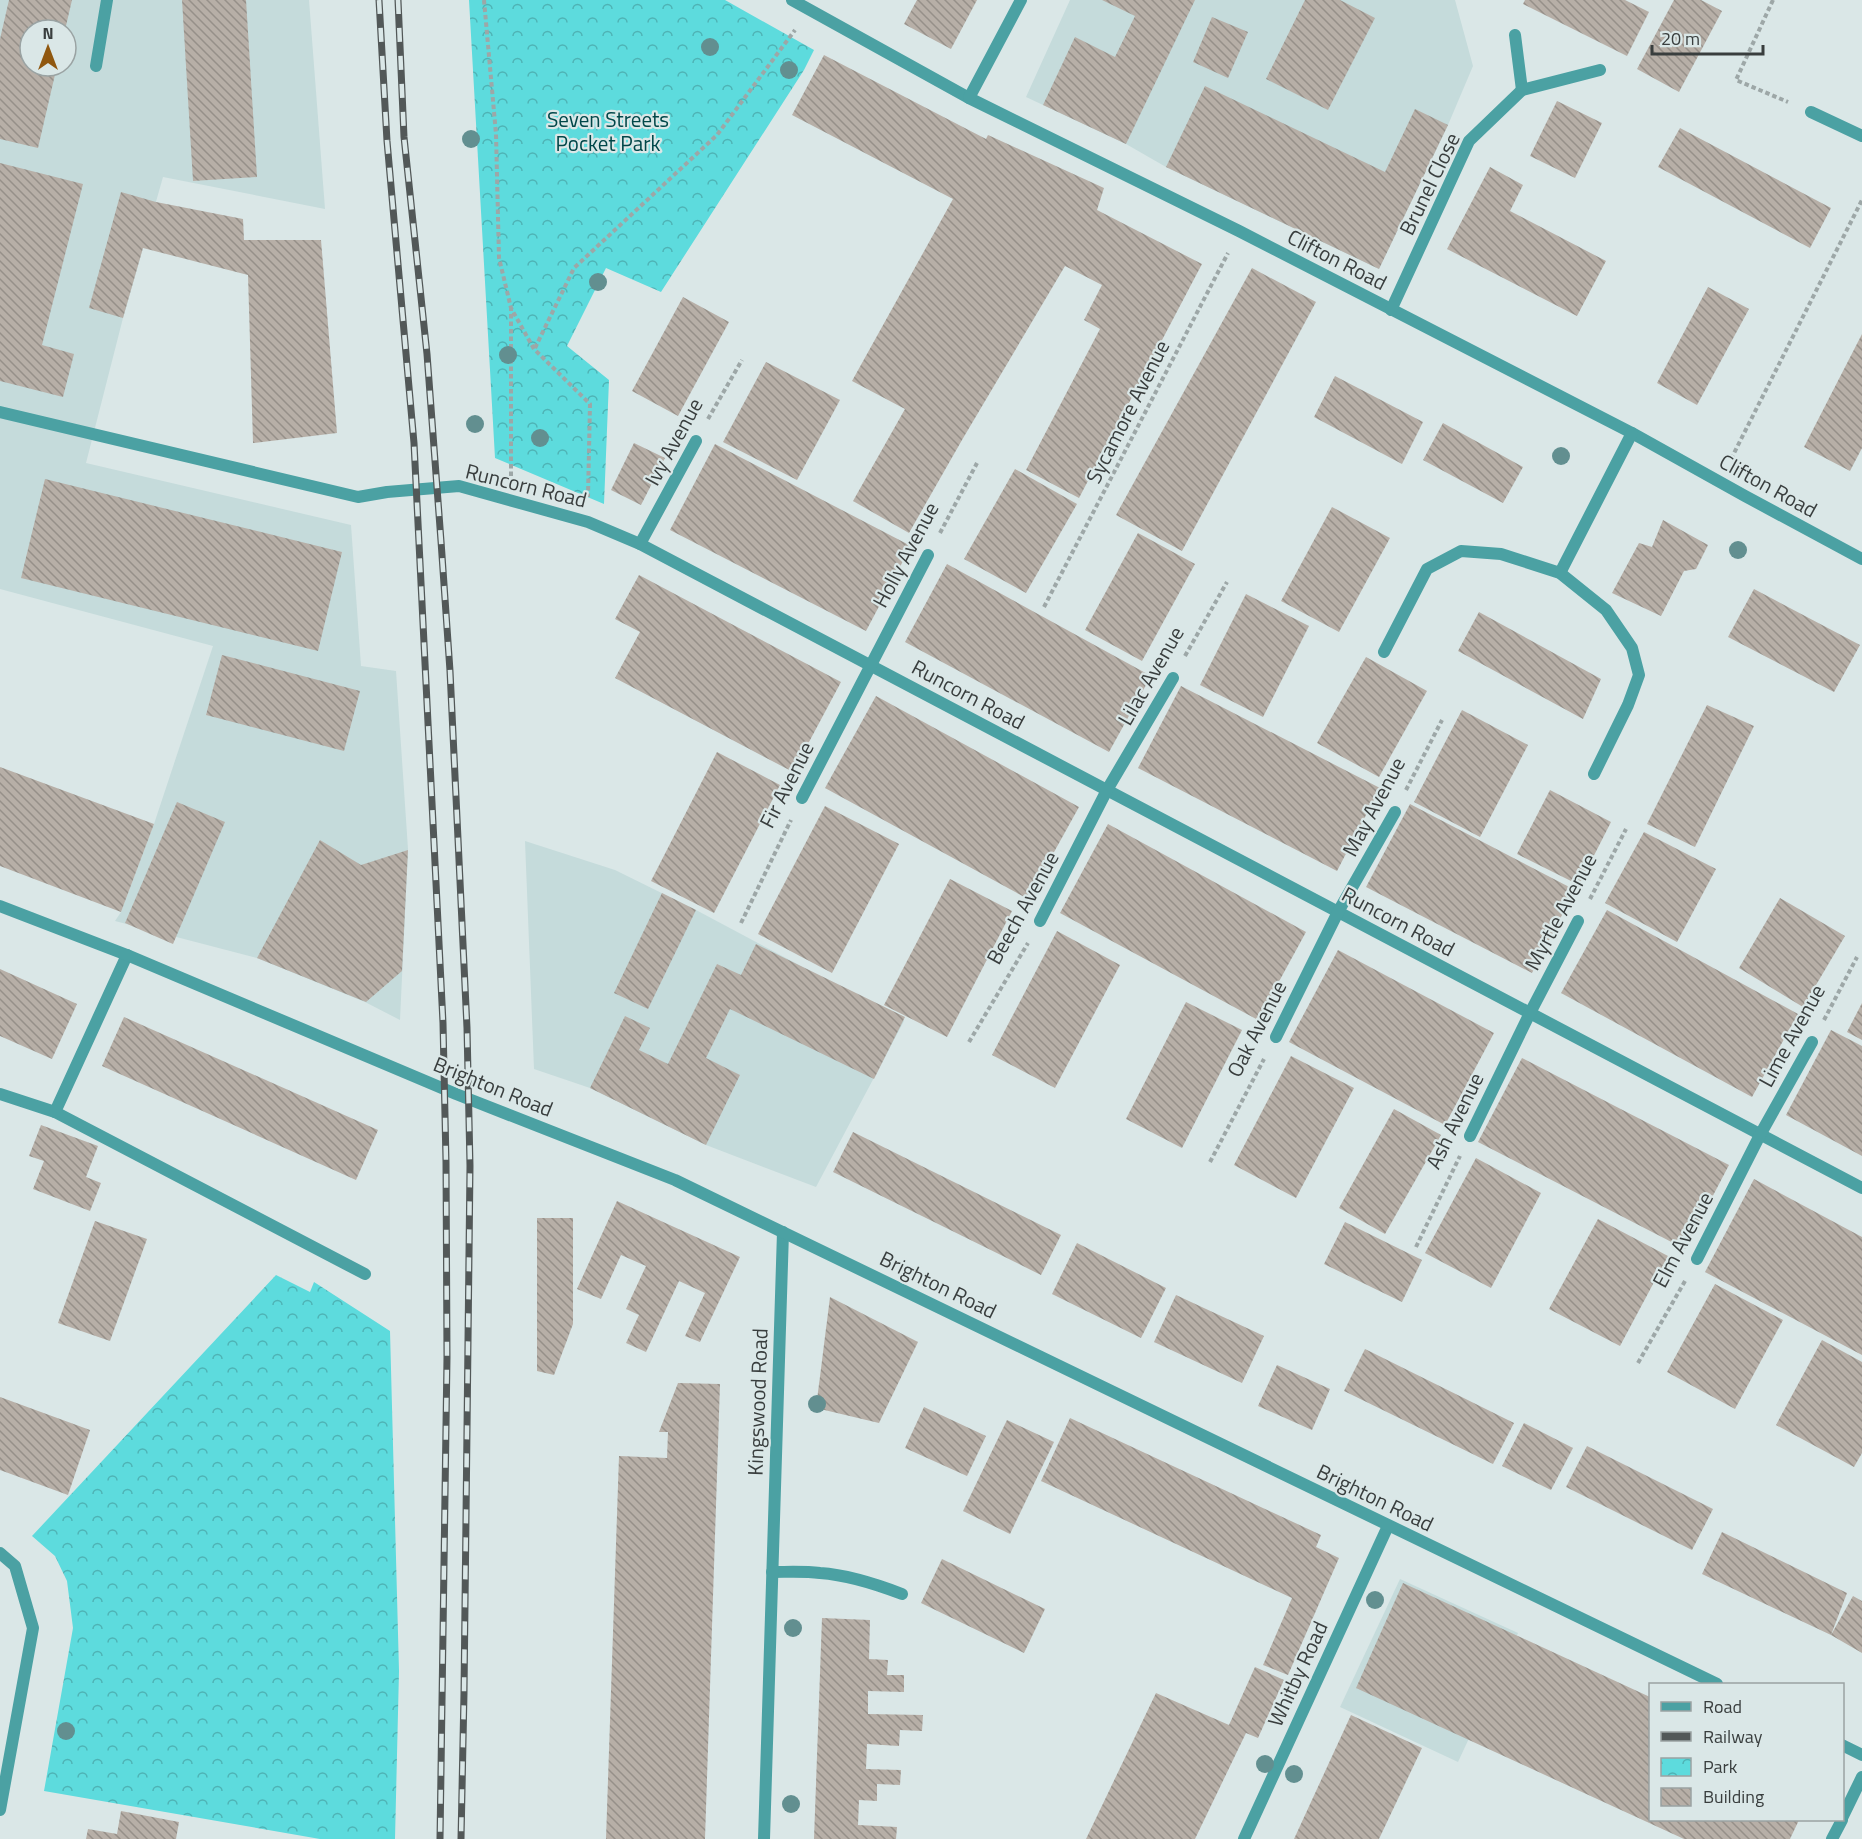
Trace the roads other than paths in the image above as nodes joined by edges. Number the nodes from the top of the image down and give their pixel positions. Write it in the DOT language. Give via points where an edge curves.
graph roads {
  1 [pos="107,0"];
  2 [pos="792,0"];
  3 [pos="1021,0"];
  4 [pos="1515,35"];
  5 [pos="96,66"];
  6 [pos="1600,70"];
  7 [pos="1522,90"];
  8 [pos="969,98"];
  9 [pos="1811,112"];
  10 [pos="1862,136"];
  11 [pos="1391,310"];
  12 [pos="0,412"];
  13 [pos="1632,433"];
  14 [pos="696,441"];
  15 [pos="640,544"];
  16 [pos="928,555"];
  17 [pos="1862,559"];
  18 [pos="1560,573"];
  19 [pos="1384,652"];
  20 [pos="870,665"];
  21 [pos="1173,678"];
  22 [pos="1594,774"];
  23 [pos="1107,790"];
  24 [pos="802,798"];
  25 [pos="1395,812"];
  26 [pos="0,906"];
  27 [pos="1338,912"];
  28 [pos="1040,921"];
  29 [pos="1578,921"];
  30 [pos="128,955"];
  31 [pos="1530,1013"];
  32 [pos="1276,1037"];
  33 [pos="1812,1042"];
  34 [pos="0,1094"];
  35 [pos="55,1112"];
  36 [pos="1760,1135"];
  37 [pos="1470,1137"];
  38 [pos="1862,1188"];
  39 [pos="783,1232"];
  40 [pos="1697,1259"];
  41 [pos="365,1274"];
  42 [pos="1388,1526"];
  43 [pos="0,1553"];
  44 [pos="772,1572"];
  45 [pos="902,1594"];
  46 [pos="1714,1683"];
  47 [pos="1844,1746"];
  48 [pos="1862,1755"];
  49 [pos="1862,1777"];
  50 [pos="0,1810"];
  51 [pos="1844,1815"];
  52 [pos="1841,1821"];
  53 [pos="764,1839"];
  54 [pos="1244,1839"];
  55 [pos="1833,1839"];
  1 -- 5 [label="street"];
  2 -- 8 [label="street, Clifton Road"];
  3 -- 8 [label="street"];
  4 -- 7 [label="street"];
  6 -- 7 [label="street, Brunel Close"];
  7 -- 11 [label="street, Brunel Close" via="1469,141"];
  8 -- 11 [label="street, Clifton Road"];
  9 -- 10 [label="street"];
  11 -- 13 [label="street, Clifton Road"];
  12 -- 15 [label="street, Runcorn Road" via="358,497 459,486 588,522"];
  13 -- 17 [label="street, Clifton Road"];
  13 -- 18 [label="street"];
  14 -- 15 [label="street, Ivy Avenue"];
  15 -- 20 [label="street, Runcorn Road"];
  16 -- 20 [label="street, Holly Avenue"];
  18 -- 19 [label="street" via="1501,555 1461,551 1426,569"];
  18 -- 22 [label="street" via="1606,610 1632,648 1639,675"];
  20 -- 23 [label="street, Runcorn Road"];
  20 -- 24 [label="street, Fir Avenue"];
  21 -- 23 [label="street, Lilac Avenue"];
  23 -- 27 [label="street, Runcorn Road"];
  23 -- 28 [label="street, Beech Avenue"];
  25 -- 27 [label="street, May Avenue"];
  26 -- 30 [label="street, Brighton Road"];
  27 -- 31 [label="street, Runcorn Road"];
  27 -- 32 [label="street, Oak Avenue"];
  29 -- 31 [label="street, Myrtle Avenue"];
  30 -- 35 [label="street"];
  30 -- 39 [label="street, Brighton Road" via="456,1094 675,1180"];
  31 -- 36 [label="street, Runcorn Road"];
  31 -- 37 [label="street, Ash Avenue"];
  33 -- 36 [label="street, Lime Avenue"];
  34 -- 35 [label="street"];
  35 -- 41 [label="street"];
  36 -- 38 [label="street, Runcorn Road"];
  36 -- 40 [label="street, Elm Avenue"];
  39 -- 42 [label="street, Brighton Road"];
  39 -- 44 [label="street, Kingswood Road"];
  42 -- 46 [label="street, Brighton Road"];
  42 -- 54 [label="street, Whitby Road"];
  43 -- 50 [label="street" via="15,1566 33,1628"];
  44 -- 45 [label="street" via="848,1577"];
  44 -- 53 [label="street, Kingswood Road"];
  47 -- 48 [label="street"];
  49 -- 51 [label="street"];
  52 -- 55 [label="street"];
}
